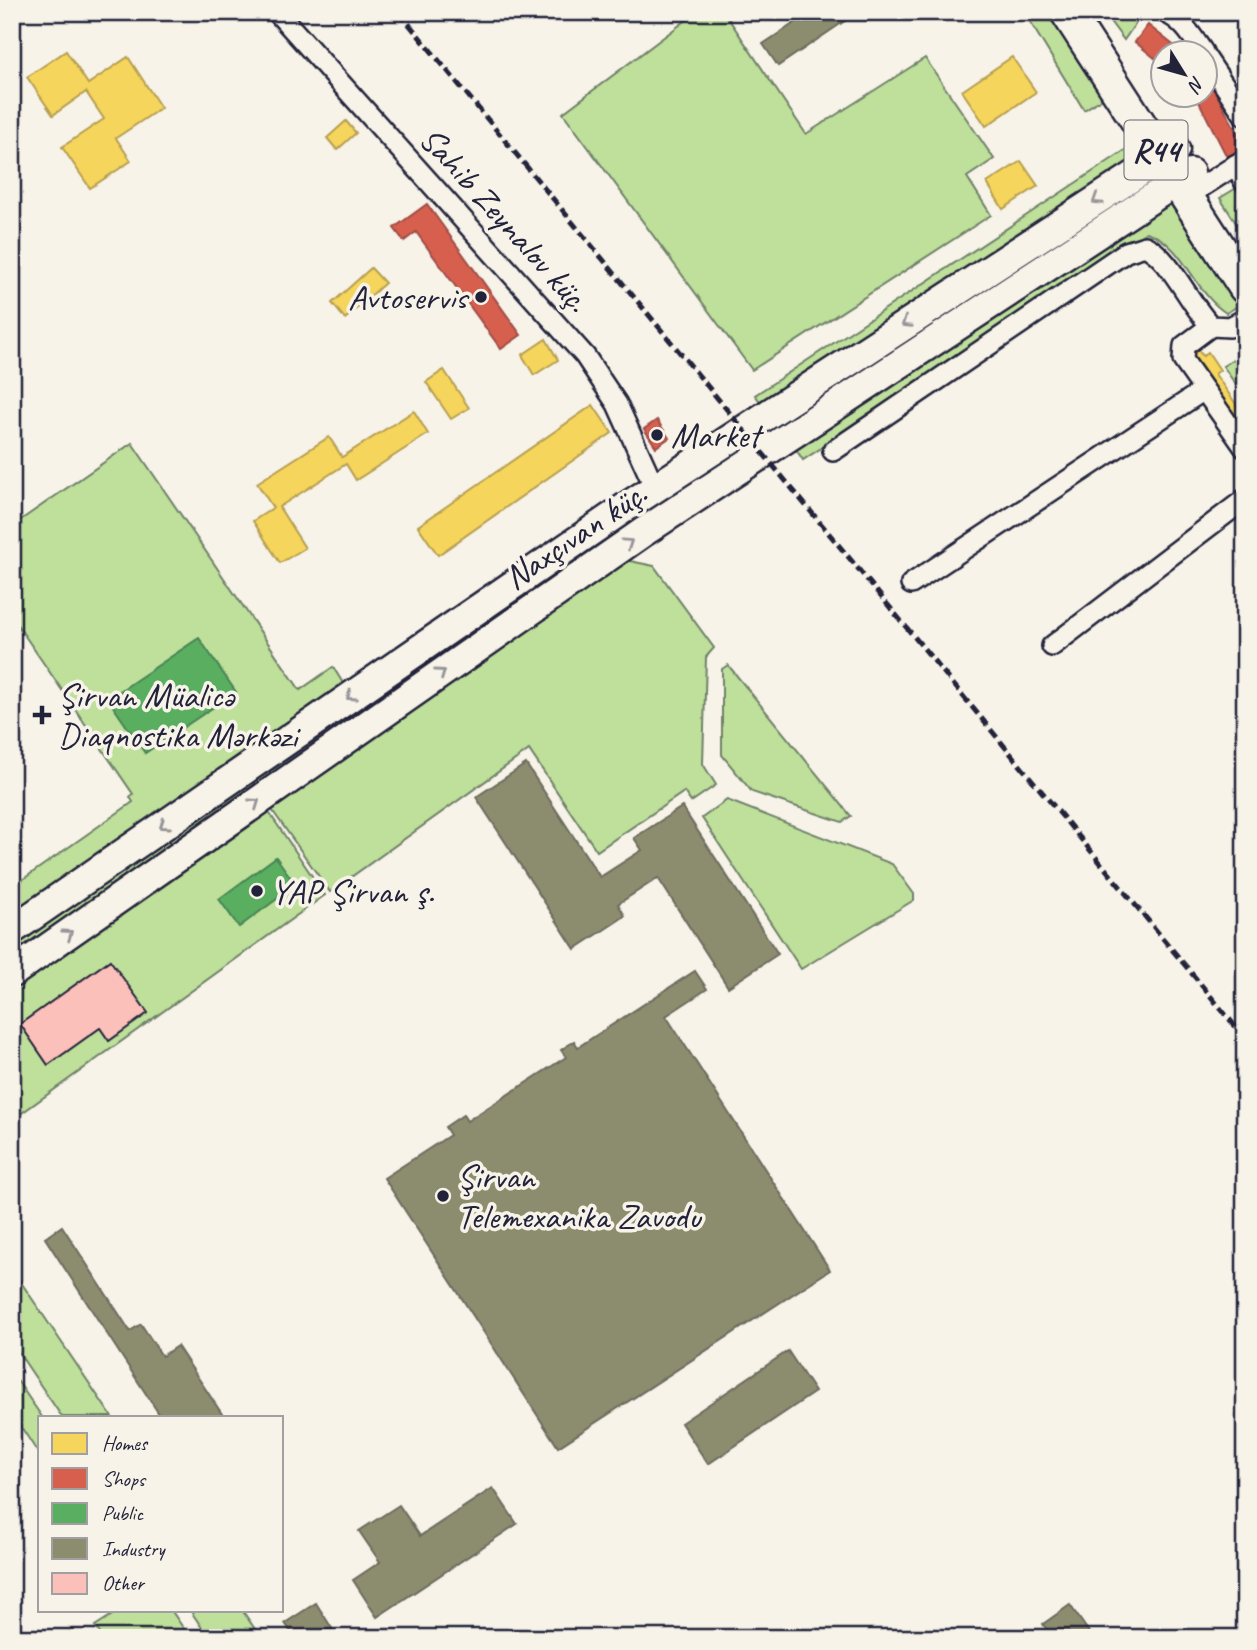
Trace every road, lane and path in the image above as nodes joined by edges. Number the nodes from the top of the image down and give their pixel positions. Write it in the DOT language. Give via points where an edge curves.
graph roads {
  1 [pos="277,12"];
  2 [pos="1067,12"];
  3 [pos="1087,12"];
  4 [pos="1164,12"];
  5 [pos="1194,38"];
  6 [pos="1218,75"];
  7 [pos="1245,116"];
  8 [pos="1240,162"];
  9 [pos="1180,170"];
  10 [pos="1245,183"];
  11 [pos="1245,257"];
  12 [pos="1245,287"];
  13 [pos="1245,318"];
  14 [pos="1211,326"];
  15 [pos="1204,390"];
  16 [pos="1245,448"];
  17 [pos="833,451"];
  18 [pos="655,488"];
  19 [pos="1245,499"];
  20 [pos="911,584"];
  21 [pos="1052,646"];
  22 [pos="12,930"];
  23 [pos="12,973"];
  1 -- 18 [label="street, Sahib Zeynalov küç." via="585,356 617,404"];
  2 -- 9 [label="main road, R44"];
  3 -- 9 [label="main road, R44"];
  4 -- 5 [label="street"];
  6 -- 7 [label="street"];
  8 -- 9 [label="street"];
  8 -- 10 [label="street"];
  9 -- 11 [label="main road, R44"];
  9 -- 12 [label="main road, R44"];
  9 -- 18 [label="main road, Naxçıvan küç., one-way"];
  23 -- 9 [label="main road, Naxçıvan küç., one-way" via="631,541"];
  13 -- 14 [label="street" via="1230,327"];
  14 -- 15 [label="street" via="1182,352"];
  14 -- 17 [label="street" via="1157,251 1145,246 1126,253"];
  15 -- 16 [label="street"];
  15 -- 20 [label="street"];
  18 -- 22 [label="main road, Naxçıvan küç., one-way"];
  19 -- 21 [label="street"];
}
